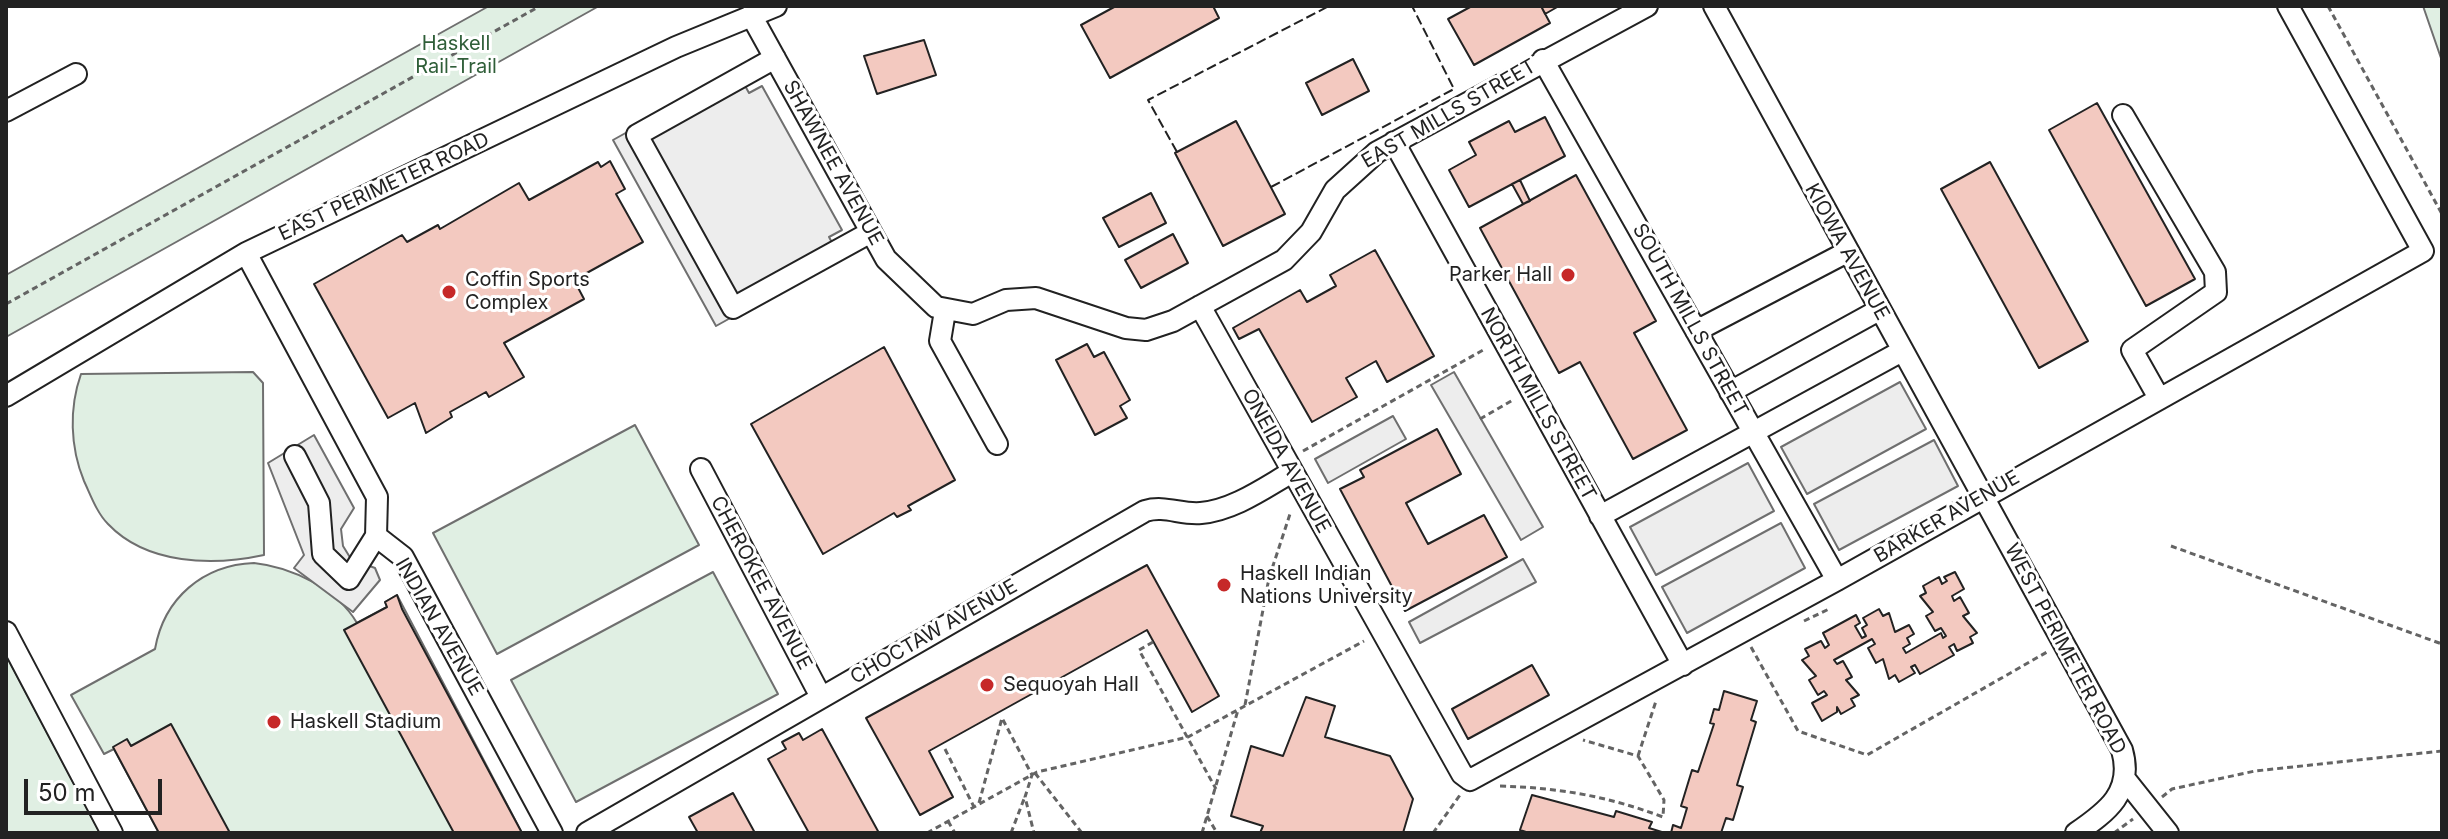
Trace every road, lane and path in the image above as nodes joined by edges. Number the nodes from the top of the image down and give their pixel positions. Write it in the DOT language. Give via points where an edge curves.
graph roads {
  1 [pos="540,6"];
  2 [pos="776,6"];
  3 [pos="1647,6"];
  4 [pos="1714,6"];
  5 [pos="2288,6"];
  6 [pos="2328,6"];
  7 [pos="751,15"];
  8 [pos="775,58"];
  9 [pos="1543,60"];
  10 [pos="76,74"];
  11 [pos="6,111"];
  12 [pos="2123,115"];
  13 [pos="1394,142"];
  14 [pos="2442,214"];
  15 [pos="871,232"];
  16 [pos="1847,252"];
  17 [pos="246,253"];
  18 [pos="6,304"];
  19 [pos="1200,306"];
  20 [pos="1879,310"];
  21 [pos="945,311"];
  22 [pos="1696,331"];
  23 [pos="1502,339"];
  24 [pos="1902,351"];
  25 [pos="1531,391"];
  26 [pos="1730,392"];
  27 [pos="6,396"];
  28 [pos="2159,398"];
  29 [pos="1480,419"];
  30 [pos="1753,433"];
  31 [pos="997,444"];
  32 [pos="295,456"];
  33 [pos="701,469"];
  34 [pos="1292,472"];
  35 [pos="1983,496"];
  36 [pos="1600,516"];
  37 [pos="376,536"];
  38 [pos="2171,546"];
  39 [pos="1837,580"];
  40 [pos="6,632"];
  41 [pos="1382,632"];
  42 [pos="1153,642"];
  43 [pos="1749,643"];
  44 [pos="2063,643"];
  45 [pos="2442,644"];
  46 [pos="1683,665"];
  47 [pos="1659,693"];
  48 [pos="821,697"];
  49 [pos="1245,705"];
  50 [pos="1239,708"];
  51 [pos="1188,737"];
  52 [pos="1577,738"];
  53 [pos="945,749"];
  54 [pos="2442,751"];
  55 [pos="1638,756"];
  56 [pos="1033,774"];
  57 [pos="2125,779"];
  58 [pos="1470,780"];
  59 [pos="1492,786"];
  60 [pos="1216,789"];
  61 [pos="1025,797"];
  62 [pos="976,806"];
  63 [pos="2148,808"];
  64 [pos="1207,816"];
  65 [pos="948,821"];
  66 [pos="112,833"];
  67 [pos="552,833"];
  68 [pos="587,833"];
  69 [pos="927,833"];
  70 [pos="955,833"];
  71 [pos="1011,833"];
  72 [pos="1034,833"];
  73 [pos="1082,833"];
  74 [pos="1202,833"];
  75 [pos="1217,833"];
  76 [pos="2076,833"];
  77 [pos="2114,833"];
  78 [pos="2168,833"];
  1 -- 18 [label="path"];
  2 -- 7 [label="street, EAST PERIMETER ROAD"];
  3 -- 9 [label="street, EAST MILLS STREET"];
  4 -- 16 [label="street, KIOWA AVENUE"];
  5 -- 28 [label="street, BARKER AVENUE" via="2423,251"];
  6 -- 14 [label="path"];
  7 -- 8 [label="street, SHAWNEE AVENUE"];
  7 -- 17 [label="street, EAST PERIMETER ROAD"];
  8 -- 15 [label="street, SHAWNEE AVENUE"];
  8 -- 15 [label="street" via="637,135 733,308"];
  9 -- 13 [label="street, EAST MILLS STREET"];
  9 -- 22 [label="street, SOUTH MILLS STREET"];
  10 -- 11 [label="street"];
  12 -- 28 [label="street" via="2215,272 2216,292 2132,350"];
  13 -- 19 [label="street, EAST MILLS STREET" via="1335,190 1299,248"];
  13 -- 23 [label="street, NORTH MILLS STREET"];
  15 -- 21 [label="street, SHAWNEE AVENUE" via="886,259"];
  16 -- 20 [label="street, KIOWA AVENUE"];
  16 -- 22 [label="street"];
  17 -- 27 [label="street, EAST PERIMETER ROAD"];
  17 -- 37 [label="street" via="377,497"];
  19 -- 21 [label="street" via="1146,330 1036,298 1006,300 973,314"];
  19 -- 34 [label="street, ONEIDA AVENUE"];
  20 -- 24 [label="street, KIOWA AVENUE"];
  20 -- 26 [label="street"];
  21 -- 31 [label="street" via="940,341"];
  22 -- 26 [label="street, SOUTH MILLS STREET"];
  23 -- 25 [label="street, NORTH MILLS STREET"];
  23 -- 34 [label="path"];
  24 -- 30 [label="street"];
  24 -- 35 [label="street, KIOWA AVENUE"];
  25 -- 29 [label="path"];
  25 -- 36 [label="street, NORTH MILLS STREET"];
  26 -- 30 [label="street, SOUTH MILLS STREET"];
  28 -- 35 [label="street, BARKER AVENUE"];
  30 -- 36 [label="street"];
  30 -- 39 [label="street, SOUTH MILLS STREET"];
  32 -- 37 [label="street" via="319,503 323,554 349,579"];
  33 -- 48 [label="street, CHEROKEE AVENUE"];
  34 -- 41 [label="street, ONEIDA AVENUE"];
  34 -- 48 [label="street, CHOCTAW AVENUE" via="1215,512 1145,511"];
  34 -- 49 [label="path"];
  35 -- 39 [label="street, BARKER AVENUE"];
  35 -- 44 [label="street, WEST PERIMETER ROAD"];
  36 -- 46 [label="street, NORTH MILLS STREET"];
  37 -- 67 [label="street, INDIAN AVENUE" via="403,557"];
  38 -- 45 [label="path"];
  39 -- 46 [label="street, BARKER AVENUE"];
  40 -- 66 [label="street"];
  41 -- 49 [label="path"];
  41 -- 58 [label="street, ONEIDA AVENUE"];
  42 -- 51 [label="path" via="1139,650"];
  43 -- 44 [label="path" via="1798,731 1867,755"];
  44 -- 57 [label="street, WEST PERIMETER ROAD" via="2122,750"];
  46 -- 58 [label="street, BARKER AVENUE"];
  47 -- 55 [label="path"];
  48 -- 68 [label="street, CHOCTAW AVENUE"];
  49 -- 50 [label="path"];
  50 -- 51 [label="path"];
  50 -- 60 [label="path"];
  51 -- 56 [label="path"];
  51 -- 60 [label="path"];
  52 -- 55 [label="path"];
  53 -- 62 [label="path"];
  54 -- 63 [label="path" via="2255,771 2172,789"];
  55 -- 59 [label="path" via="1664,800 1663,817 1614,798"];
  56 -- 61 [label="path"];
  56 -- 62 [label="path"];
  56 -- 62 [label="path" via="1002,718"];
  56 -- 73 [label="path"];
  57 -- 63 [label="street"];
  57 -- 76 [label="street, WEST PERIMETER ROAD" via="2113,805"];
  60 -- 64 [label="path"];
  61 -- 71 [label="path"];
  61 -- 72 [label="path"];
  62 -- 65 [label="path"];
  63 -- 77 [label="path"];
  63 -- 78 [label="street"];
  64 -- 74 [label="path"];
  64 -- 75 [label="path"];
  65 -- 69 [label="path"];
  65 -- 70 [label="path"];
}
